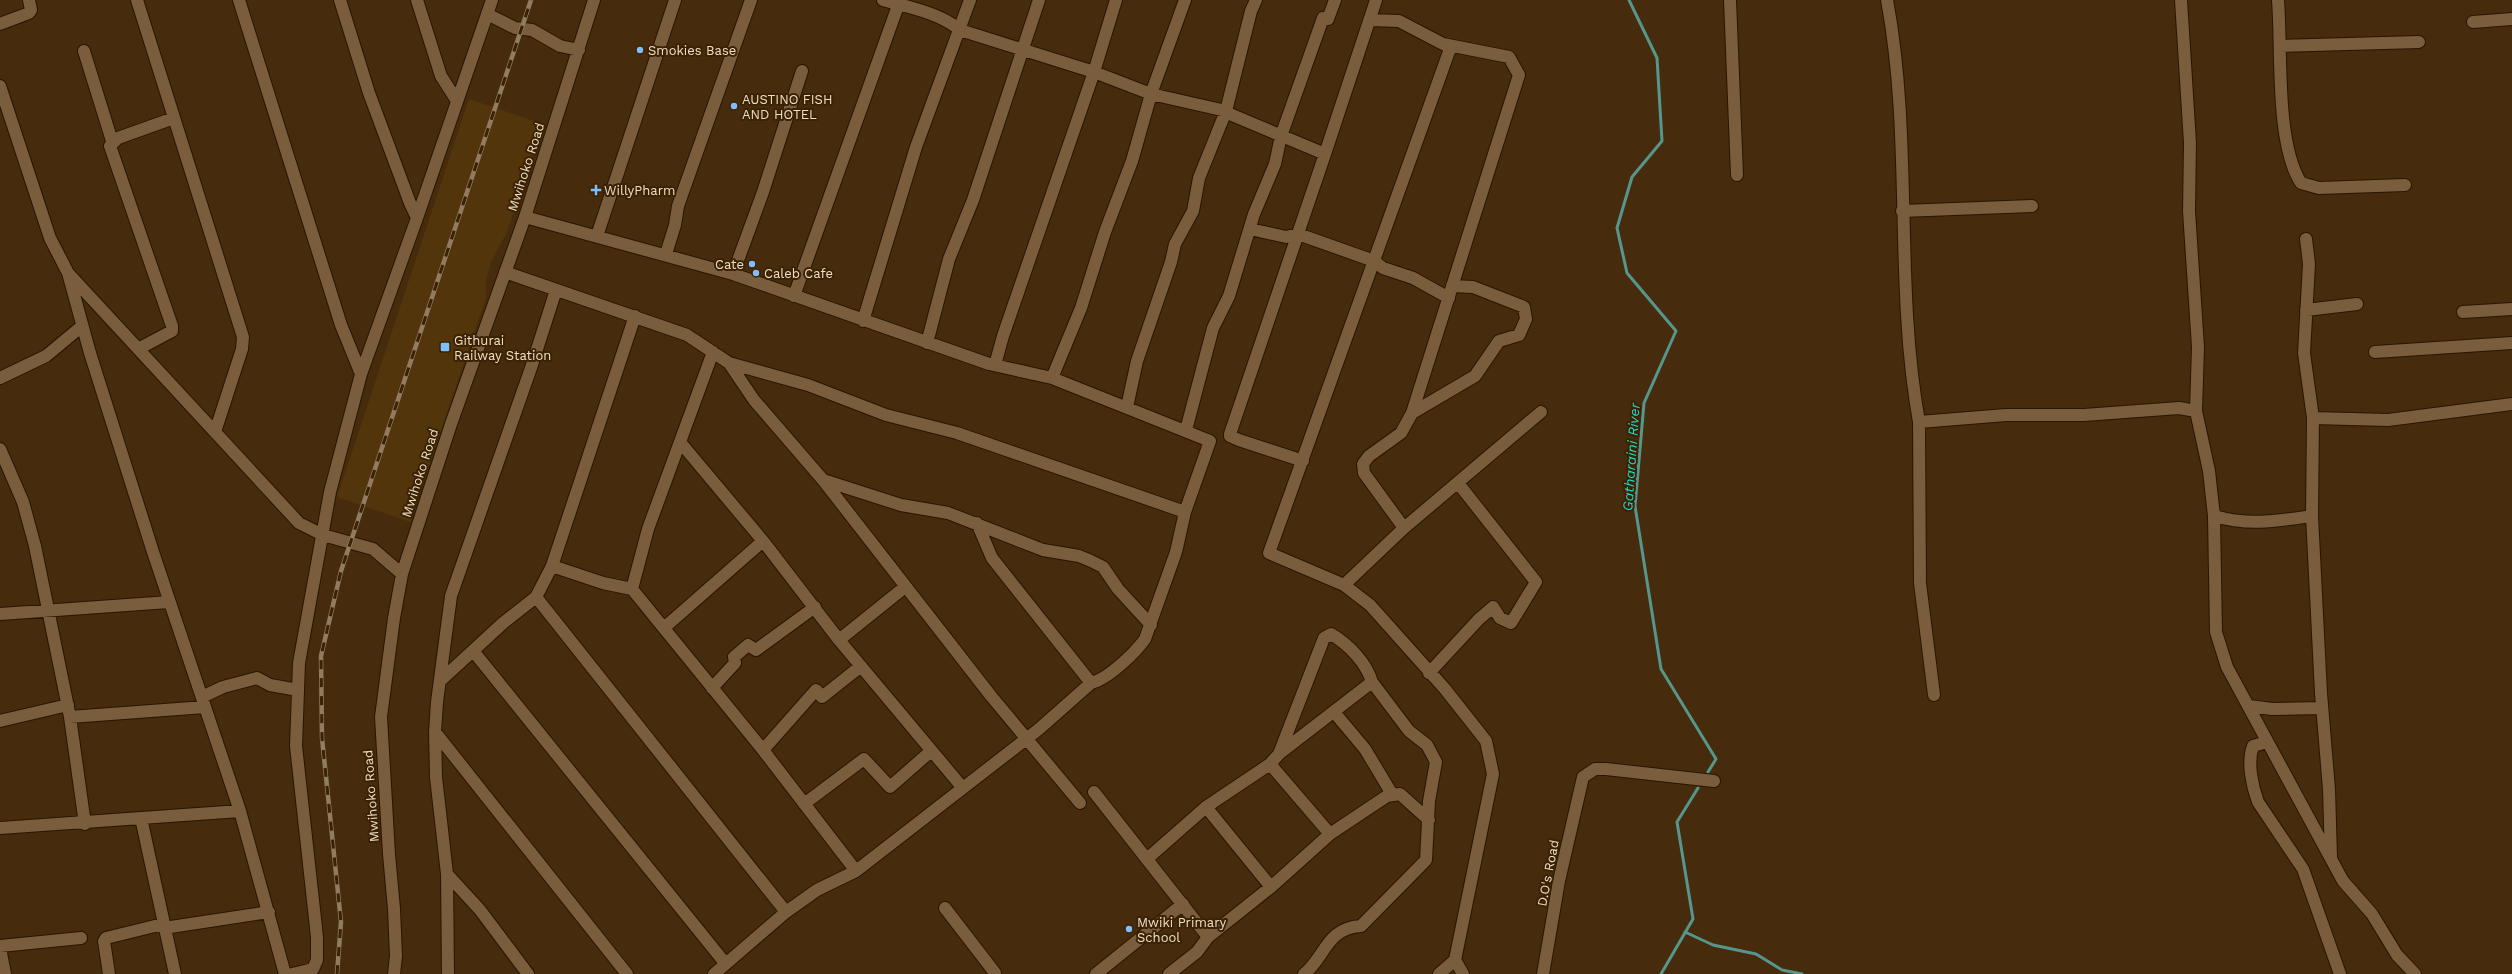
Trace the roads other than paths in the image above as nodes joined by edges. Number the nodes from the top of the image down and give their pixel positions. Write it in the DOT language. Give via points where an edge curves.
graph roads {
  1 [pos="29,0"];
  2 [pos="137,0"];
  3 [pos="239,0"];
  4 [pos="340,0"];
  5 [pos="417,0"];
  6 [pos="492,0"];
  7 [pos="594,0"];
  8 [pos="675,0"];
  9 [pos="751,0"];
  10 [pos="883,0"];
  11 [pos="970,0"];
  12 [pos="1039,0"];
  13 [pos="1116,0"];
  14 [pos="1185,0"];
  15 [pos="1256,0"];
  16 [pos="1334,0"];
  17 [pos="1376,0"];
  18 [pos="1730,0"];
  19 [pos="1886,0"];
  20 [pos="2181,0"];
  21 [pos="2278,0"];
  22 [pos="899,2"];
  23 [pos="487,14"];
  24 [pos="2512,19"];
  25 [pos="1370,20"];
  26 [pos="2473,22"];
  27 [pos="0,24"];
  28 [pos="960,30"];
  29 [pos="2419,42"];
  30 [pos="1451,46"];
  31 [pos="2280,46"];
  32 [pos="578,50"];
  33 [pos="84,51"];
  34 [pos="1023,51"];
  35 [pos="802,71"];
  36 [pos="1094,72"];
  37 [pos="0,86"];
  38 [pos="1151,94"];
  39 [pos="456,100"];
  40 [pos="2,101"];
  41 [pos="1226,111"];
  42 [pos="174,118"];
  43 [pos="1281,136"];
  44 [pos="112,141"];
  45 [pos="1325,154"];
  46 [pos="1737,175"];
  47 [pos="2405,185"];
  48 [pos="2032,206"];
  49 [pos="1902,211"];
  50 [pos="525,217"];
  51 [pos="418,218"];
  52 [pos="1250,229"];
  53 [pos="1298,234"];
  54 [pos="597,236"];
  55 [pos="2306,239"];
  56 [pos="666,254"];
  57 [pos="1374,261"];
  58 [pos="505,272"];
  59 [pos="68,273"];
  60 [pos="732,274"];
  61 [pos="556,290"];
  62 [pos="1450,292"];
  63 [pos="794,296"];
  64 [pos="2357,304"];
  65 [pos="2512,309"];
  66 [pos="2306,310"];
  67 [pos="2463,312"];
  68 [pos="635,316"];
  69 [pos="863,321"];
  70 [pos="82,326"];
  71 [pos="927,343"];
  72 [pos="2512,343"];
  73 [pos="138,349"];
  74 [pos="713,352"];
  75 [pos="2375,352"];
  76 [pos="729,363"];
  77 [pos="995,365"];
  78 [pos="361,374"];
  79 [pos="0,378"];
  80 [pos="1052,378"];
  81 [pos="2512,404"];
  82 [pos="1127,407"];
  83 [pos="2196,411"];
  84 [pos="1541,412"];
  85 [pos="1412,413"];
  86 [pos="2313,418"];
  87 [pos="1919,422"];
  88 [pos="1186,430"];
  89 [pos="215,432"];
  90 [pos="680,442"];
  91 [pos="0,449"];
  92 [pos="1304,461"];
  93 [pos="823,480"];
  94 [pos="1458,482"];
  95 [pos="1185,512"];
  96 [pos="2214,516"];
  97 [pos="2312,516"];
  98 [pos="977,523"];
  99 [pos="1404,528"];
  100 [pos="323,536"];
  101 [pos="763,541"];
  102 [pos="552,566"];
  103 [pos="402,574"];
  104 [pos="1344,586"];
  105 [pos="905,587"];
  106 [pos="632,589"];
  107 [pos="536,598"];
  108 [pos="170,602"];
  109 [pos="815,607"];
  110 [pos="49,610"];
  111 [pos="0,614"];
  112 [pos="1151,625"];
  113 [pos="664,627"];
  114 [pos="839,640"];
  115 [pos="474,652"];
  116 [pos="861,666"];
  117 [pos="1429,673"];
  118 [pos="440,681"];
  119 [pos="1372,682"];
  120 [pos="1092,683"];
  121 [pos="712,688"];
  122 [pos="298,690"];
  123 [pos="1934,695"];
  124 [pos="204,702"];
  125 [pos="2249,706"];
  126 [pos="2322,708"];
  127 [pos="69,711"];
  128 [pos="1334,712"];
  129 [pos="0,721"];
  130 [pos="435,732"];
  131 [pos="1026,738"];
  132 [pos="2267,742"];
  133 [pos="763,750"];
  134 [pos="931,751"];
  135 [pos="1279,754"];
  136 [pos="1270,764"];
  137 [pos="1714,781"];
  138 [pos="962,787"];
  139 [pos="1094,792"];
  140 [pos="1392,794"];
  141 [pos="1080,803"];
  142 [pos="804,804"];
  143 [pos="1206,807"];
  144 [pos="240,811"];
  145 [pos="141,818"];
  146 [pos="1429,820"];
  147 [pos="85,824"];
  148 [pos="0,828"];
  149 [pos="1330,834"];
  150 [pos="1148,858"];
  151 [pos="2331,860"];
  152 [pos="856,871"];
  153 [pos="446,874"];
  154 [pos="1271,887"];
  155 [pos="1183,904"];
  156 [pos="945,908"];
  157 [pos="269,912"];
  158 [pos="786,912"];
  159 [pos="164,926"];
  160 [pos="1208,937"];
  161 [pos="81,938"];
  162 [pos="0,947"];
  163 [pos="1455,960"];
  164 [pos="725,963"];
  165 [pos="6,974"];
  166 [pos="109,974"];
  167 [pos="175,974"];
  168 [pos="285,974"];
  169 [pos="292,974"];
  170 [pos="394,974"];
  171 [pos="448,974"];
  172 [pos="528,974"];
  173 [pos="627,974"];
  174 [pos="714,974"];
  175 [pos="995,974"];
  176 [pos="1096,974"];
  177 [pos="1169,974"];
  178 [pos="1304,974"];
  179 [pos="1439,974"];
  180 [pos="1463,974"];
  181 [pos="1543,974"];
  182 [pos="2340,974"];
  183 [pos="2415,974"];
  1 -- 27 [label="street" via="29,13"];
  2 -- 42 [label="street"];
  3 -- 78 [label="street" via="341,325"];
  4 -- 51 [label="street" via="369,93"];
  5 -- 39 [label="street" via="441,76"];
  6 -- 23 [label="street"];
  7 -- 32 [label="street, Mwihoko Road"];
  8 -- 54 [label="street"];
  9 -- 56 [label="street" via="678,206"];
  10 -- 22 [label="street"];
  11 -- 28 [label="street"];
  12 -- 34 [label="street"];
  13 -- 36 [label="street"];
  14 -- 38 [label="street"];
  15 -- 41 [label="street"];
  16 -- 43 [label="street" via="1328,20 1323,18"];
  17 -- 25 [label="street"];
  18 -- 46 [label="street"];
  19 -- 49 [label="street" via="1897,85"];
  20 -- 83 [label="street" via="2190,143 2189,211 2198,347"];
  21 -- 31 [label="street"];
  22 -- 28 [label="street" via="953,24"];
  22 -- 63 [label="street"];
  23 -- 32 [label="street" via="514,28 532,30 560,46"];
  23 -- 39 [label="street"];
  24 -- 26 [label="street"];
  25 -- 30 [label="street" via="1399,20"];
  25 -- 45 [label="street"];
  28 -- 34 [label="street"];
  28 -- 69 [label="street" via="916,148"];
  29 -- 31 [label="street"];
  30 -- 57 [label="street"];
  30 -- 62 [label="street" via="1509,57 1519,74"];
  31 -- 47 [label="street" via="2280,77 2287,146 2292,166 2301,183 2319,188"];
  32 -- 50 [label="street, Mwihoko Road"];
  33 -- 44 [label="street"];
  34 -- 36 [label="street"];
  34 -- 71 [label="street" via="973,200 949,258"];
  35 -- 60 [label="street" via="763,192"];
  36 -- 38 [label="street"];
  36 -- 77 [label="street" via="1005,328"];
  37 -- 40 [label="street"];
  38 -- 41 [label="street"];
  38 -- 80 [label="street" via="1132,161 1105,232 1081,308"];
  39 -- 51 [label="street"];
  40 -- 59 [label="street" via="50,238"];
  41 -- 43 [label="street"];
  41 -- 82 [label="street" via="1199,178 1193,211 1175,244 1172,262 1137,361"];
  42 -- 44 [label="street"];
  42 -- 89 [label="street" via="243,337 242,349"];
  43 -- 45 [label="street"];
  43 -- 52 [label="street" via="1276,164"];
  44 -- 73 [label="street" via="110,146 172,326 172,331"];
  45 -- 53 [label="street"];
  48 -- 49 [label="street"];
  49 -- 87 [label="street" via="1906,324"];
  50 -- 54 [label="street"];
  50 -- 58 [label="street, Mwihoko Road"];
  51 -- 78 [label="street"];
  52 -- 53 [label="street" via="1286,237"];
  52 -- 88 [label="street" via="1229,296 1213,328"];
  53 -- 57 [label="street"];
  53 -- 92 [label="street" via="1263,331 1230,436"];
  54 -- 56 [label="street"];
  55 -- 66 [label="street" via="2309,264"];
  56 -- 60 [label="street"];
  57 -- 62 [label="street" via="1383,268"];
  57 -- 92 [label="street"];
  58 -- 61 [label="street"];
  58 -- 103 [label="street, Mwihoko Road" via="451,424"];
  59 -- 70 [label="street"];
  59 -- 73 [label="street"];
  60 -- 63 [label="street"];
  61 -- 68 [label="street"];
  61 -- 118 [label="street" via="451,596"];
  62 -- 85 [label="street"];
  62 -- 85 [label="street" via="1473,287 1524,307 1525,324 1519,335 1499,342 1475,376"];
  63 -- 69 [label="street"];
  64 -- 66 [label="street"];
  65 -- 67 [label="street"];
  66 -- 86 [label="street" via="2304,353"];
  68 -- 74 [label="street" via="687,335"];
  68 -- 102 [label="street"];
  69 -- 71 [label="street"];
  70 -- 79 [label="street" via="46,356"];
  70 -- 108 [label="street"];
  71 -- 77 [label="street"];
  72 -- 75 [label="street"];
  73 -- 89 [label="street"];
  74 -- 76 [label="street"];
  74 -- 90 [label="street"];
  76 -- 93 [label="street" via="754,400"];
  76 -- 95 [label="street" via="808,385 886,415 957,433"];
  77 -- 80 [label="street"];
  78 -- 100 [label="street" via="330,492"];
  80 -- 82 [label="street"];
  81 -- 86 [label="street" via="2388,420"];
  82 -- 88 [label="street"];
  83 -- 87 [label="street" via="2179,408 2084,415 2006,415"];
  83 -- 96 [label="street" via="2209,470"];
  84 -- 94 [label="street"];
  85 -- 99 [label="street" via="1401,433 1369,456 1363,464 1364,473"];
  86 -- 97 [label="street"];
  87 -- 123 [label="street" via="1920,583"];
  88 -- 95 [label="street" via="1210,441"];
  89 -- 100 [label="street" via="283,508 299,523"];
  90 -- 101 [label="street"];
  90 -- 106 [label="street" via="648,529"];
  91 -- 110 [label="street" via="23,502"];
  92 -- 104 [label="street" via="1269,553"];
  93 -- 98 [label="street" via="901,505 948,513"];
  93 -- 105 [label="street"];
  94 -- 99 [label="street"];
  94 -- 117 [label="street" via="1536,582 1511,623 1500,618 1493,608 1479,619"];
  95 -- 112 [label="street" via="1176,552"];
  96 -- 97 [label="street" via="2247,522 2272,522"];
  96 -- 125 [label="street" via="2216,632 2227,667"];
  97 -- 126 [label="street"];
  98 -- 112 [label="street" via="1043,550 1079,556 1103,567 1118,589"];
  98 -- 120 [label="street" via="992,558"];
  99 -- 104 [label="street"];
  100 -- 103 [label="street" via="373,549"];
  100 -- 122 [label="street" via="299,663"];
  101 -- 109 [label="street"];
  101 -- 113 [label="street"];
  102 -- 106 [label="street"];
  102 -- 107 [label="street"];
  103 -- 170 [label="street, Mwihoko Road" via="381,717 395,917"];
  104 -- 117 [label="street" via="1370,605"];
  105 -- 114 [label="street"];
  105 -- 131 [label="street"];
  106 -- 113 [label="street"];
  107 -- 115 [label="street" via="503,623"];
  107 -- 158 [label="street"];
  108 -- 110 [label="street"];
  108 -- 124 [label="street"];
  109 -- 114 [label="street"];
  109 -- 121 [label="street" via="756,650 748,645 734,657 735,663"];
  110 -- 111 [label="street"];
  110 -- 127 [label="street"];
  112 -- 120 [label="street" via="1136,651 1100,681"];
  113 -- 121 [label="street"];
  114 -- 116 [label="street"];
  115 -- 118 [label="street"];
  115 -- 164 [label="street"];
  116 -- 133 [label="street" via="822,697 816,690"];
  116 -- 134 [label="street"];
  117 -- 163 [label="street" via="1486,741 1493,774"];
  118 -- 130 [label="street"];
  119 -- 128 [label="street"];
  119 -- 135 [label="street" via="1369,673 1345,643 1331,634 1328,635 1323,641"];
  119 -- 146 [label="street" via="1409,731 1427,745 1436,762 1429,801"];
  120 -- 131 [label="street"];
  121 -- 133 [label="street"];
  122 -- 124 [label="street" via="270,686 257,678 223,687"];
  122 -- 169 [label="street" via="296,746 317,937 317,960 313,969"];
  124 -- 127 [label="street"];
  124 -- 144 [label="street"];
  125 -- 126 [label="street" via="2272,709"];
  125 -- 132 [label="street"];
  126 -- 151 [label="street" via="2329,789"];
  127 -- 129 [label="street"];
  127 -- 147 [label="street"];
  128 -- 135 [label="street"];
  128 -- 140 [label="street" via="1365,749"];
  130 -- 153 [label="street" via="436,777"];
  130 -- 173 [label="street"];
  131 -- 138 [label="street"];
  131 -- 141 [label="street"];
  132 -- 151 [label="street"];
  132 -- 182 [label="street" via="2253,746 2249,755 2255,794 2303,869"];
  133 -- 142 [label="street"];
  134 -- 138 [label="street"];
  134 -- 142 [label="street" via="890,787 864,759"];
  135 -- 136 [label="street"];
  136 -- 143 [label="street"];
  136 -- 149 [label="street"];
  137 -- 181 [label="street, D.O's Road" via="1606,769 1595,769 1583,777 1559,881"];
  138 -- 152 [label="street"];
  139 -- 150 [label="street"];
  140 -- 146 [label="street" via="1400,794"];
  140 -- 149 [label="street"];
  142 -- 152 [label="street"];
  143 -- 150 [label="street"];
  143 -- 154 [label="street"];
  144 -- 145 [label="street"];
  144 -- 157 [label="street"];
  145 -- 147 [label="street"];
  145 -- 159 [label="street"];
  146 -- 178 [label="street" via="1426,860 1361,926 1350,927 1324,947"];
  147 -- 148 [label="street"];
  149 -- 154 [label="street"];
  150 -- 155 [label="street"];
  151 -- 183 [label="street" via="2343,881 2372,914 2397,956"];
  152 -- 158 [label="street" via="817,890"];
  153 -- 171 [label="street"];
  153 -- 172 [label="street" via="480,910"];
  154 -- 160 [label="street"];
  155 -- 160 [label="street"];
  155 -- 176 [label="street"];
  156 -- 175 [label="street"];
  157 -- 159 [label="street"];
  157 -- 168 [label="street"];
  158 -- 164 [label="street"];
  159 -- 166 [label="street" via="106,938 104,941"];
  159 -- 167 [label="street"];
  160 -- 177 [label="street" via="1198,952"];
  161 -- 162 [label="street"];
  162 -- 165 [label="street"];
  163 -- 179 [label="street"];
  163 -- 180 [label="street"];
  164 -- 174 [label="street"];
}
